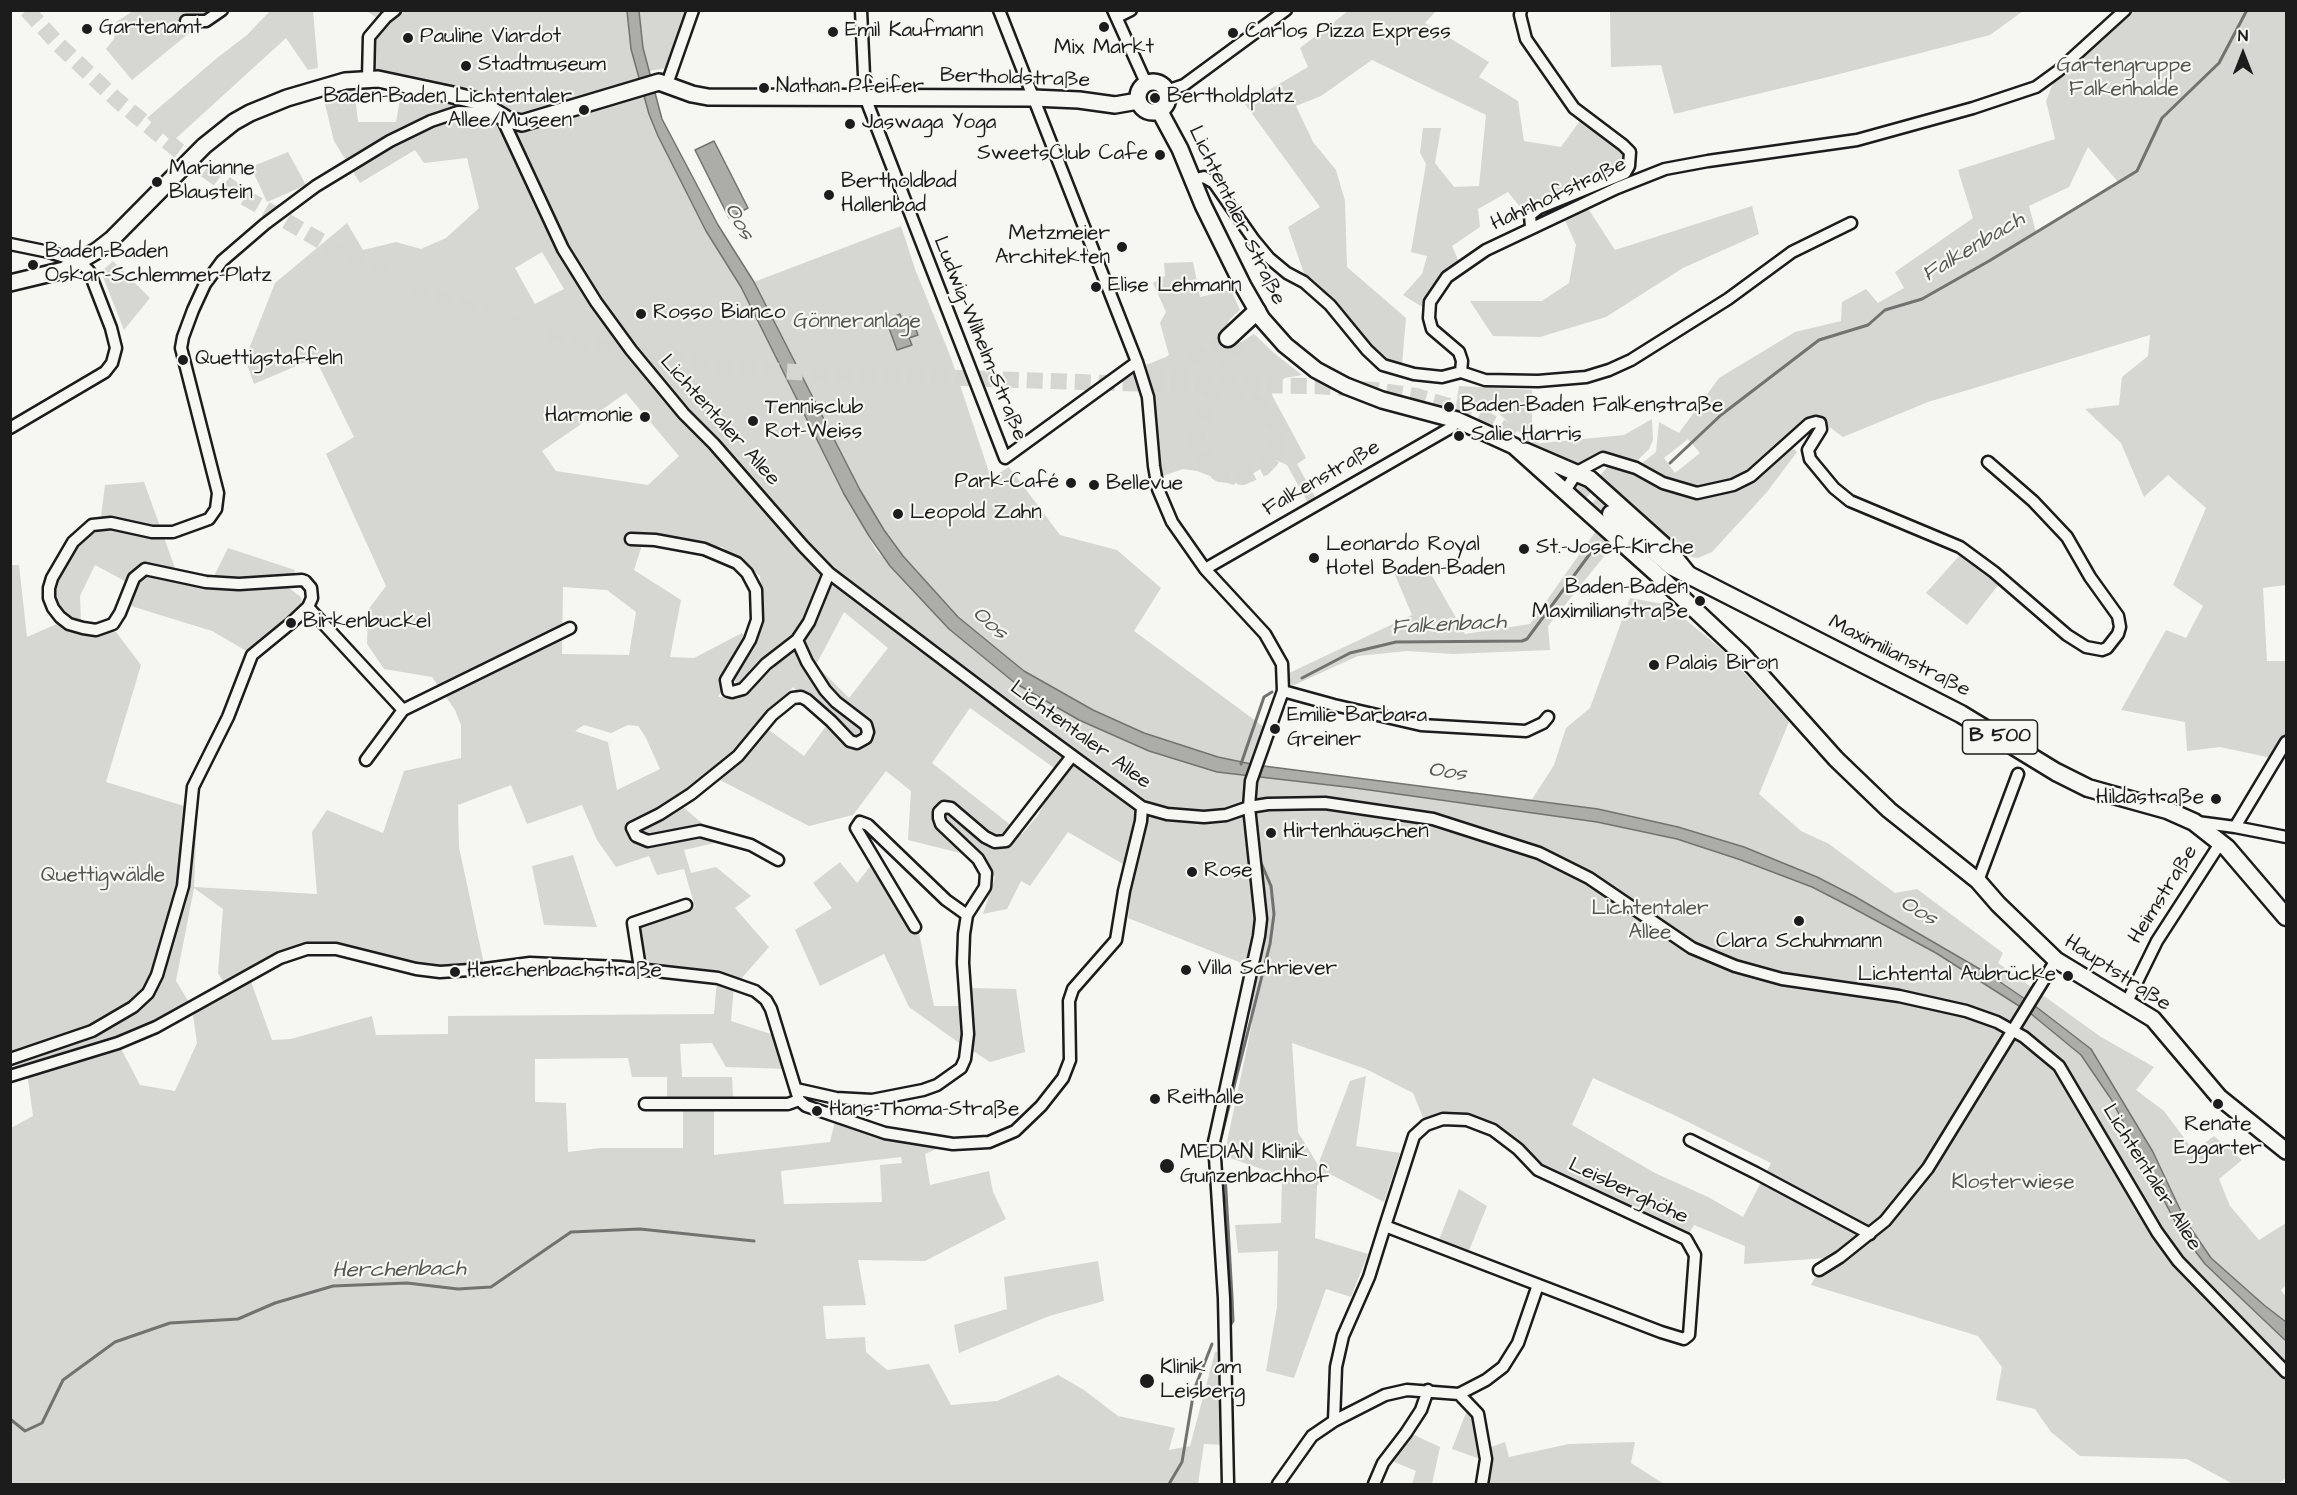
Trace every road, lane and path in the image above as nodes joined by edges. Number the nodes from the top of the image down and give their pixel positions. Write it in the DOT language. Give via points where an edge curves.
graph roads {
  1 [pos="222,10"];
  2 [pos="395,10"];
  3 [pos="693,10"];
  4 [pos="861,10"];
  5 [pos="999,10"];
  6 [pos="1131,10"];
  7 [pos="1286,10"];
  8 [pos="1521,10"];
  9 [pos="2125,10"];
  10 [pos="1115,14"];
  11 [pos="186,21"];
  12 [pos="368,79"];
  13 [pos="1146,83"];
  14 [pos="653,84"];
  15 [pos="1166,91"];
  16 [pos="865,97"];
  17 [pos="1033,98"];
  18 [pos="1138,101"];
  19 [pos="1159,110"];
  20 [pos="499,114"];
  21 [pos="1192,180"];
  22 [pos="1851,223"];
  23 [pos="1531,227"];
  24 [pos="10,244"];
  25 [pos="80,262"];
  26 [pos="10,283"];
  27 [pos="1260,315"];
  28 [pos="1234,339"];
  29 [pos="1137,362"];
  30 [pos="1461,372"];
  31 [pos="1457,420"];
  32 [pos="10,428"];
  33 [pos="1514,446"];
  34 [pos="1988,462"];
  35 [pos="1577,472"];
  36 [pos="1565,491"];
  37 [pos="1611,514"];
  38 [pos="631,539"];
  39 [pos="1205,570"];
  40 [pos="829,573"];
  41 [pos="1692,579"];
  42 [pos="308,607"];
  43 [pos="570,628"];
  44 [pos="797,640"];
  45 [pos="1283,691"];
  46 [pos="403,710"];
  47 [pos="1548,717"];
  48 [pos="2286,742"];
  49 [pos="1072,756"];
  50 [pos="366,760"];
  51 [pos="2018,774"];
  52 [pos="1142,807"];
  53 [pos="1249,807"];
  54 [pos="2194,822"];
  55 [pos="2235,826"];
  56 [pos="2286,837"];
  57 [pos="2220,842"];
  58 [pos="778,860"];
  59 [pos="1978,880"];
  60 [pos="686,905"];
  61 [pos="967,915"];
  62 [pos="2286,917"];
  63 [pos="915,927"];
  64 [pos="2056,960"];
  65 [pos="640,968"];
  66 [pos="2127,1002"];
  67 [pos="2011,1029"];
  68 [pos="10,1059"];
  69 [pos="10,1076"];
  70 [pos="797,1095"];
  71 [pos="645,1104"];
  72 [pos="1690,1140"];
  73 [pos="2284,1144"];
  74 [pos="1385,1226"];
  75 [pos="1870,1234"];
  76 [pos="1819,1270"];
  77 [pos="1538,1286"];
  78 [pos="2286,1372"];
  79 [pos="1428,1390"];
  80 [pos="1459,1394"];
  81 [pos="1334,1421"];
  82 [pos="1228,1485"];
  83 [pos="1278,1485"];
  84 [pos="1374,1485"];
  85 [pos="1482,1485"];
  1 -- 11 [label="street" via="206,21"];
  2 -- 12 [label="street" via="369,37"];
  3 -- 14 [label="street"];
  4 -- 16 [label="street, Ludwig-Wilhelm-Straße"];
  5 -- 17 [label="street"];
  6 -- 10 [label="street"];
  7 -- 15 [label="street" via="1184,85"];
  8 -- 23 [label="street" via="1526,39 1574,108 1630,152 1625,173 1539,208 1530,214"];
  9 -- 23 [label="street, Hahnhofstraße" via="2036,87 1857,140 1665,169"];
  10 -- 13 [label="street"];
  12 -- 20 [label="main road" via="464,97"];
  12 -- 25 [label="main road" via="345,81 287,98 234,122 204,146 112,239"];
  13 -- 15 [label="main road" via="1158,83"];
  13 -- 18 [label="main road" via="1138,93"];
  14 -- 16 [label="main road, Bertholdstraße" via="708,97"];
  14 -- 20 [label="main road" via="528,122 516,123"];
  15 -- 19 [label="main road" via="1166,104"];
  16 -- 17 [label="main road, Bertholdstraße"];
  16 -- 29 [label="street, Ludwig-Wilhelm-Straße" via="1005,458"];
  17 -- 18 [label="main road, Bertholdstraße" via="1115,105"];
  17 -- 29 [label="street"];
  18 -- 19 [label="main road" via="1145,109"];
  19 -- 21 [label="main road, Lichtentaler Straße"];
  20 -- 40 [label="street, Lichtentaler Allee" via="563,249 596,302 684,414"];
  20 -- 42 [label="street" via="458,112 390,141 316,186 222,261 192,310 181,348 218,493 216,509 209,519 173,532 92,525 62,558 49,588 49,598 60,617 69,624 96,630 113,624 134,578 145,570 206,582 305,581 311,588"];
  21 -- 27 [label="main road, Lichtentaler Straße"];
  21 -- 30 [label="street" via="1204,177 1214,183 1269,258 1330,305 1383,365 1442,377"];
  22 -- 30 [label="street" via="1792,252 1728,299 1609,370 1586,377 1538,381 1485,380"];
  23 -- 30 [label="street, Hahnhofstraße" via="1486,250 1447,277 1430,302 1432,329 1459,352"];
  24 -- 25 [label="street"];
  25 -- 26 [label="main road" via="54,273"];
  25 -- 32 [label="street" via="89,271 111,328 116,348 112,363 105,372"];
  27 -- 28 [label="main road"];
  27 -- 31 [label="main road, Lichtentaler Straße" via="1301,359 1346,386"];
  29 -- 39 [label="street" via="1148,397 1158,489 1172,522"];
  31 -- 33 [label="main road, Lichtentaler Straße"];
  31 -- 39 [label="street, Falkenstraße" via="1452,427"];
  33 -- 35 [label="main road, Maximilianstraße"];
  33 -- 36 [label="main road, Lichtentaler Straße"];
  34 -- 35 [label="street" via="2063,532 2118,616 2118,634 2107,648 2085,647 2067,635 1960,548 1850,501 1810,459 1808,450 1821,429 1820,423 1809,424 1751,476 1733,485 1697,493 1603,458"];
  35 -- 36 [label="street"];
  35 -- 41 [label="main road, Maximilianstraße" via="1590,478 1668,549"];
  36 -- 59 [label="main road, Lichtentaler Straße" via="1742,654 1836,759 1889,810"];
  37 -- 41 [label="main road, Maximilianstraße / B 500" via="1671,566"];
  38 -- 44 [label="street" via="704,549 731,560 747,573 756,590 758,620 726,680 728,691 742,689"];
  39 -- 45 [label="street" via="1265,634 1282,664"];
  40 -- 44 [label="street" via="809,622"];
  40 -- 49 [label="street, Lichtentaler Allee"];
  41 -- 54 [label="main road, Maximilianstraße / B 500" via="1951,709 2088,788 2167,810"];
  42 -- 46 [label="street"];
  42 -- 68 [label="street" via="252,655 228,717 193,787 183,886 148,993 133,1007 86,1034"];
  43 -- 46 [label="street"];
  44 -- 58 [label="street" via="825,690 866,725 866,738 857,743 850,741 807,700 793,698 772,715 738,756 691,794 632,828 636,836 648,841 700,831 751,846"];
  45 -- 47 [label="street" via="1432,726 1526,731"];
  45 -- 53 [label="street" via="1251,780"];
  46 -- 50 [label="street"];
  48 -- 55 [label="street"];
  49 -- 52 [label="street, Lichtentaler Allee"];
  49 -- 61 [label="street" via="1006,841 989,840 951,808 941,809 941,824 978,859 986,873 982,894"];
  51 -- 59 [label="street"];
  52 -- 53 [label="street, Lichtentaler Allee" via="1193,818"];
  52 -- 70 [label="street" via="1116,940 1073,989 1069,1001 1070,1060 1041,1106 1015,1131 989,1142 953,1144 885,1133 817,1111"];
  53 -- 67 [label="street, Lichtentaler Allee" via="1325,803 1433,819 1539,853 1579,873 1692,948 1735,966 1782,979 1921,1001 1982,1016"];
  53 -- 82 [label="street" via="1261,919 1214,1142 1224,1309"];
  54 -- 55 [label="street"];
  54 -- 57 [label="main road, Maximilianstraße / B 500"];
  55 -- 56 [label="street"];
  57 -- 62 [label="main road, Maximilianstraße / B 500"];
  57 -- 66 [label="street, Heimstraße" via="2157,941"];
  59 -- 64 [label="main road, Hauptstraße"];
  60 -- 65 [label="street" via="633,923"];
  61 -- 63 [label="street" via="860,822 856,828"];
  61 -- 70 [label="street" via="963,963 968,1047 961,1068 923,1090 872,1100"];
  64 -- 66 [label="main road, Hauptstraße"];
  64 -- 67 [label="street"];
  65 -- 69 [label="street" via="530,963 440,972 336,949 307,949 280,958 156,1027 118,1043"];
  65 -- 70 [label="street" via="718,978 755,991 771,1009"];
  66 -- 73 [label="main road, Hauptstraße" via="2166,1032 2220,1097"];
  67 -- 75 [label="street" via="1928,1168"];
  67 -- 78 [label="street, Lichtentaler Allee" via="2059,1066 2157,1232 2178,1260"];
  70 -- 71 [label="street" via="788,1104"];
  72 -- 75 [label="street"];
  74 -- 77 [label="street, Leisberghöhe"];
  74 -- 77 [label="street, Leisberghöhe" via="1414,1136 1426,1125 1443,1119 1467,1120 1493,1130 1538,1170 1686,1239 1695,1255 1691,1326 1685,1341"];
  74 -- 81 [label="street, Leisberghöhe" via="1369,1277 1343,1336 1336,1367"];
  75 -- 76 [label="street"];
  77 -- 80 [label="street" via="1518,1343 1503,1367"];
  79 -- 80 [label="street"];
  79 -- 81 [label="street" via="1385,1395"];
  79 -- 84 [label="street" via="1421,1410 1383,1464"];
  80 -- 85 [label="street" via="1478,1414 1486,1459"];
  81 -- 83 [label="street" via="1311,1436"];
}
